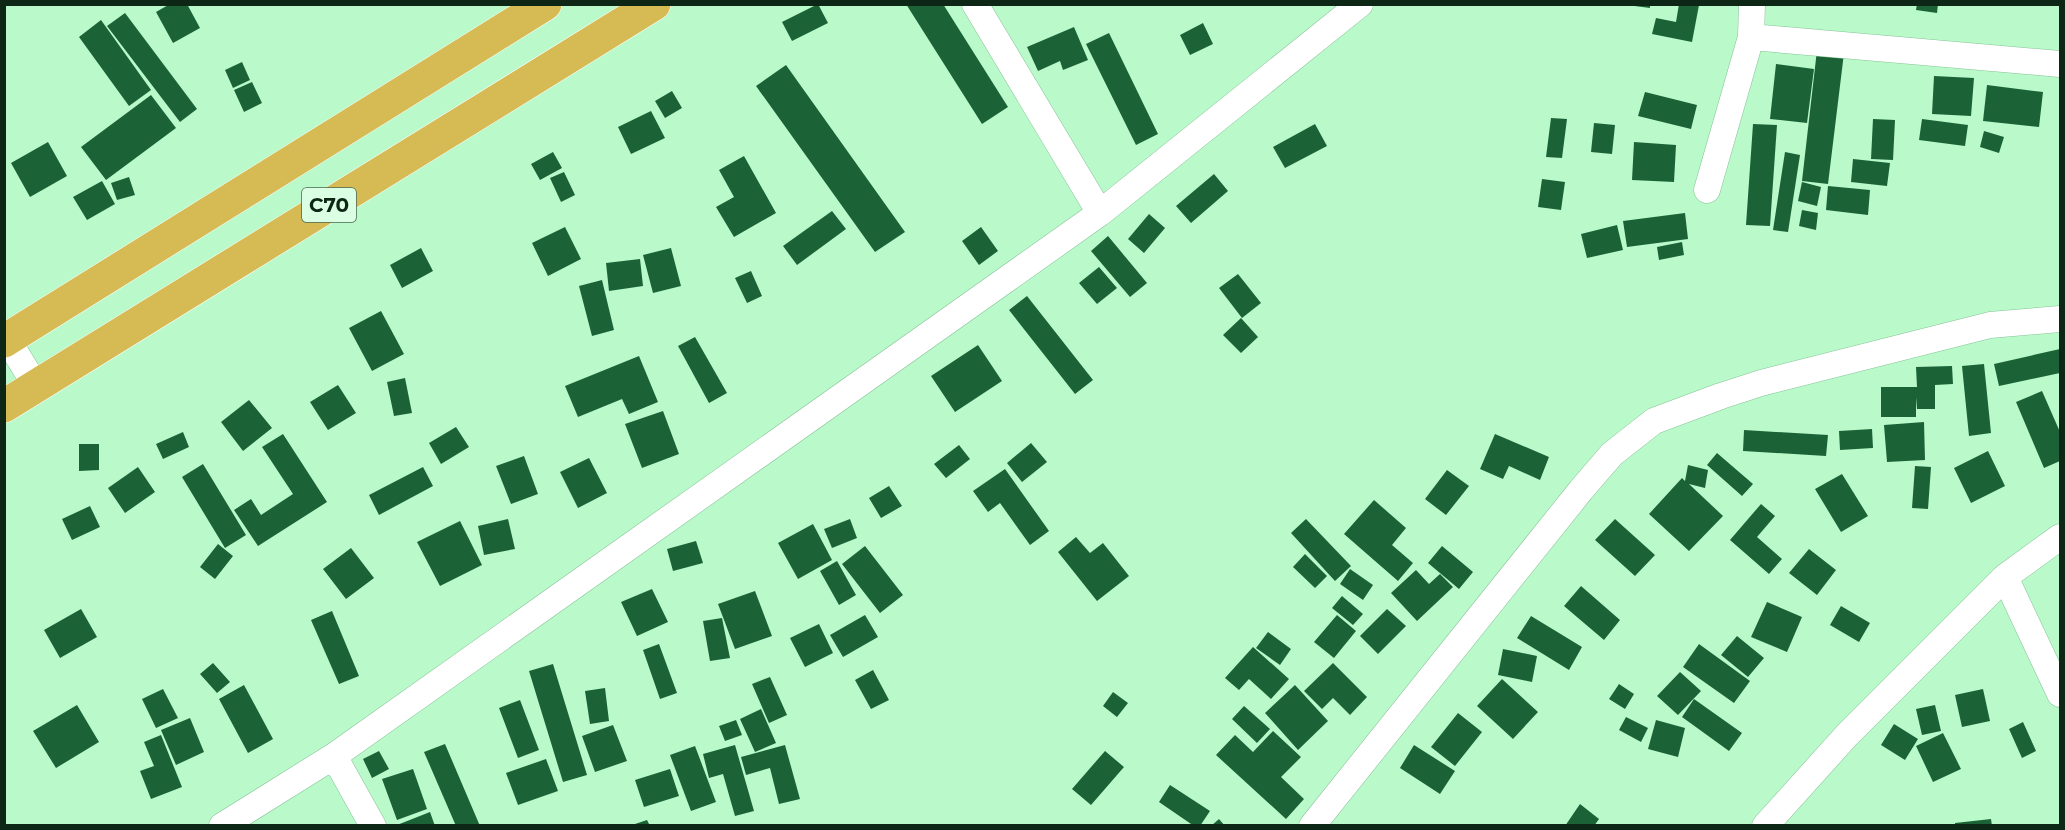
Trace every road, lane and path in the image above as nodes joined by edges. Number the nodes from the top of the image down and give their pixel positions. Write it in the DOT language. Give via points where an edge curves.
graph roads {
  1 [pos="545,4"];
  2 [pos="654,4"];
  3 [pos="975,4"];
  4 [pos="1360,4"];
  5 [pos="1752,4"];
  6 [pos="1751,37"];
  7 [pos="2061,64"];
  8 [pos="1707,190"];
  9 [pos="1100,213"];
  10 [pos="2061,319"];
  11 [pos="6,338"];
  12 [pos="36,386"];
  13 [pos="4,406"];
  14 [pos="2061,537"];
  15 [pos="2006,577"];
  16 [pos="2061,694"];
  17 [pos="334,756"];
  18 [pos="222,825"];
  19 [pos="373,825"];
  20 [pos="1312,825"];
  21 [pos="1765,825"];
  1 -- 11 [label="highway, C70"];
  2 -- 12 [label="highway, C70"];
  3 -- 9 [label="street"];
  4 -- 9 [label="street"];
  5 -- 6 [label="street"];
  6 -- 7 [label="street"];
  6 -- 8 [label="street"];
  9 -- 17 [label="street"];
  10 -- 20 [label="street" via="1989,325 1761,382 1654,421 1612,454 1581,490"];
  11 -- 12 [label="street"];
  12 -- 13 [label="highway, C70"];
  14 -- 15 [label="street"];
  15 -- 16 [label="street"];
  15 -- 21 [label="street" via="1847,735"];
  17 -- 18 [label="street"];
  17 -- 19 [label="street"];
}
